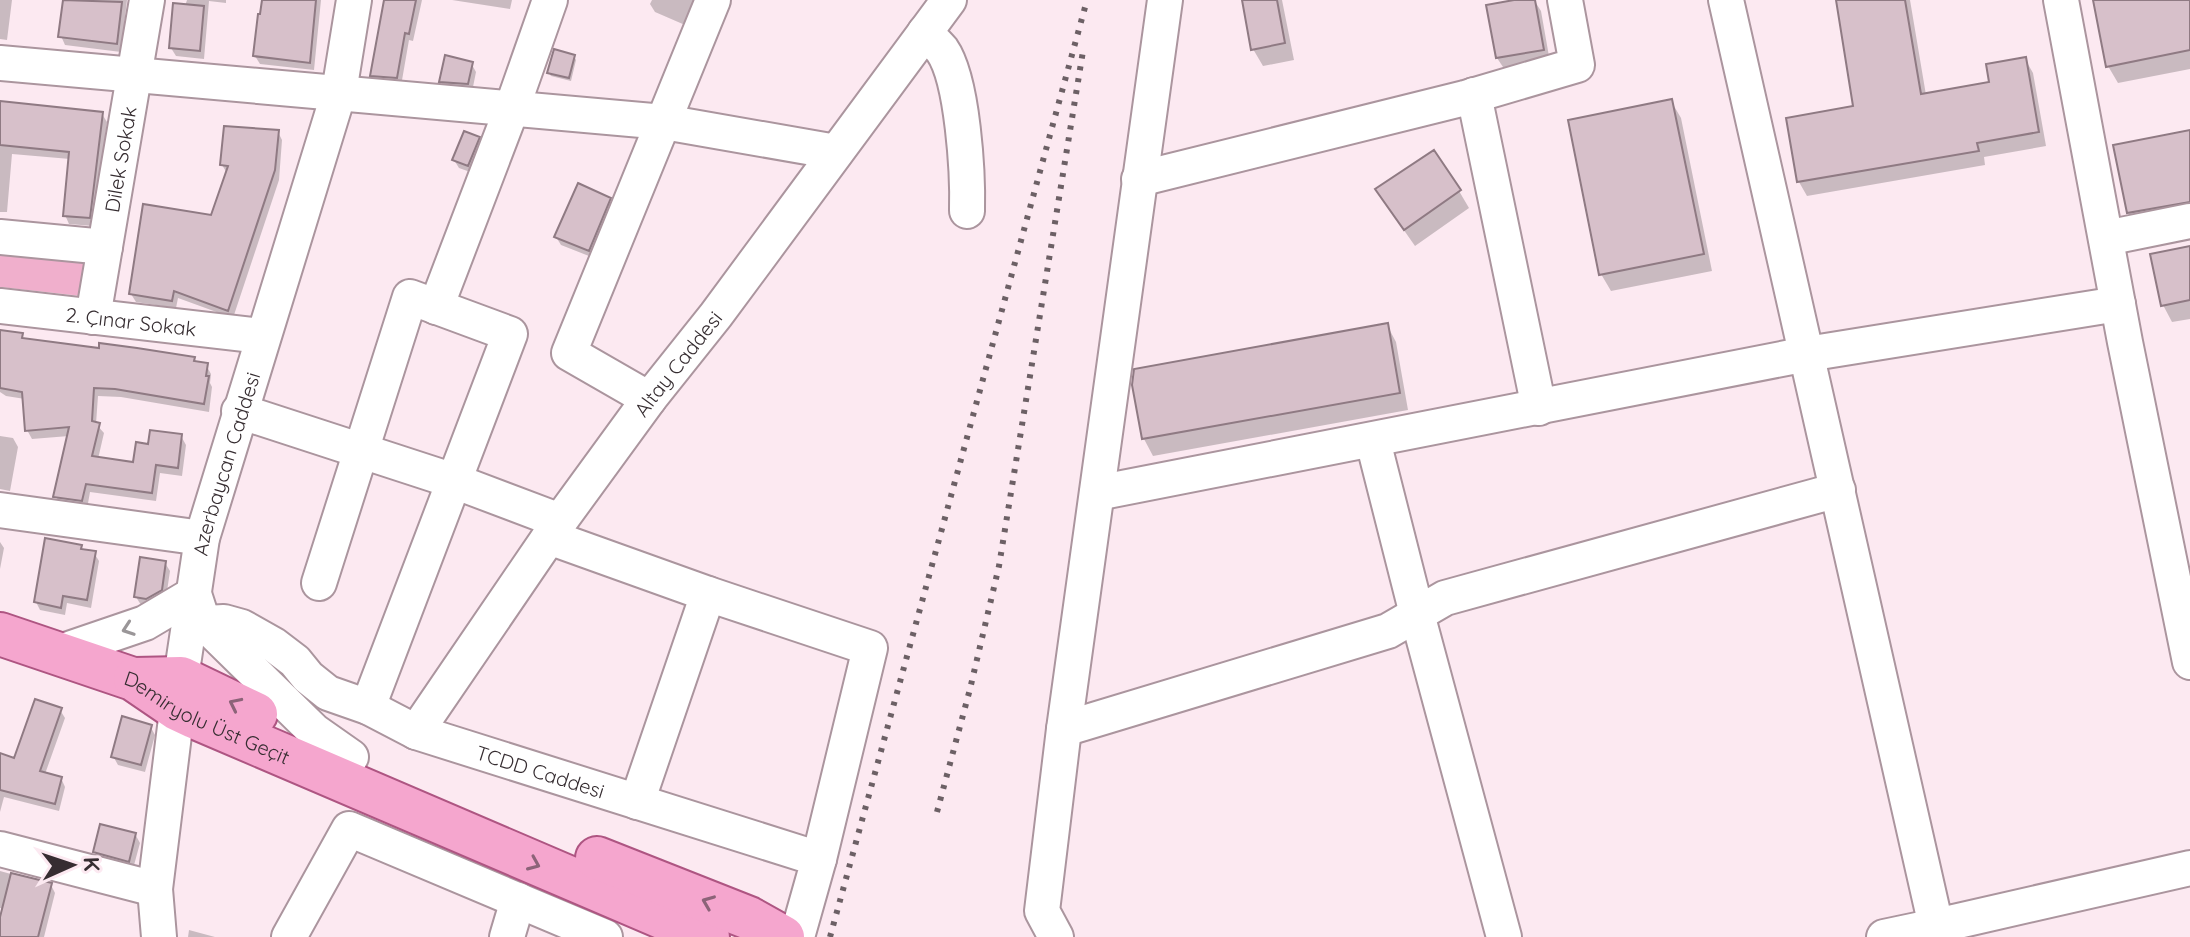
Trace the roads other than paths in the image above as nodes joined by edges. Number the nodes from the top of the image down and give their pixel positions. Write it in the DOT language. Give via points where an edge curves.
graph roads {
  1 [pos="147,0"];
  2 [pos="354,0"];
  3 [pos="550,0"];
  4 [pos="713,0"];
  5 [pos="949,0"];
  6 [pos="1165,0"];
  7 [pos="1565,0"];
  8 [pos="1726,0"];
  9 [pos="2061,0"];
  10 [pos="925,32"];
  11 [pos="0,63"];
  12 [pos="134,76"];
  13 [pos="339,92"];
  14 [pos="1474,95"];
  15 [pos="512,108"];
  16 [pos="664,122"];
  17 [pos="836,152"];
  18 [pos="1139,179"];
  19 [pos="967,211"];
  20 [pos="2190,221"];
  21 [pos="0,237"];
  22 [pos="2106,238"];
  23 [pos="105,247"];
  24 [pos="2118,304"];
  25 [pos="0,306"];
  26 [pos="436,307"];
  27 [pos="93,317"];
  28 [pos="262,336"];
  29 [pos="1807,354"];
  30 [pos="649,399"];
  31 [pos="1539,408"];
  32 [pos="239,411"];
  33 [pos="1373,441"];
  34 [pos="361,450"];
  35 [pos="454,481"];
  36 [pos="1838,490"];
  37 [pos="1097,493"];
  38 [pos="0,510"];
  39 [pos="554,529"];
  40 [pos="202,538"];
  41 [pos="319,583"];
  42 [pos="708,594"];
  43 [pos="199,609"];
  44 [pos="1417,614"];
  45 [pos="0,634"];
  46 [pos="57,653"];
  47 [pos="2190,662"];
  48 [pos="179,694"];
  49 [pos="368,707"];
  50 [pos="1064,729"];
  51 [pos="416,732"];
  52 [pos="351,757"];
  53 [pos="637,802"];
  54 [pos="0,849"];
  55 [pos="819,859"];
  56 [pos="2190,868"];
  57 [pos="156,895"];
  58 [pos="518,900"];
  59 [pos="1936,926"];
  60 [pos="786,936"];
  61 [pos="143,937"];
  62 [pos="159,937"];
  63 [pos="289,937"];
  64 [pos="507,937"];
  65 [pos="605,937"];
  66 [pos="708,937"];
  67 [pos="1056,937"];
  68 [pos="1504,937"];
  69 [pos="1884,937"];
  1 -- 12 [label="street, Dilek Sokak"];
  2 -- 13 [label="street, Azerbaycan Caddesi"];
  3 -- 15 [label="street"];
  4 -- 16 [label="street"];
  5 -- 10 [label="street, Altay Caddesi"];
  6 -- 18 [label="street"];
  7 -- 14 [label="street" via="1577,65"];
  8 -- 29 [label="street"];
  9 -- 22 [label="street"];
  10 -- 17 [label="street, Altay Caddesi"];
  10 -- 19 [label="street" via="944,52 952,75 962,120"];
  11 -- 12 [label="street"];
  12 -- 13 [label="street"];
  12 -- 23 [label="street, Dilek Sokak"];
  13 -- 15 [label="street"];
  13 -- 28 [label="street, Azerbaycan Caddesi"];
  14 -- 18 [label="street"];
  14 -- 31 [label="street"];
  15 -- 16 [label="street"];
  15 -- 26 [label="street"];
  16 -- 17 [label="street"];
  16 -- 30 [label="street" via="569,353"];
  17 -- 30 [label="street, Altay Caddesi"];
  18 -- 37 [label="street"];
  20 -- 22 [label="street"];
  21 -- 23 [label="street"];
  22 -- 24 [label="street"];
  23 -- 27 [label="street, Dilek Sokak"];
  24 -- 29 [label="street"];
  24 -- 47 [label="street"];
  25 -- 27 [label="street, 2. Çınar Sokak"];
  26 -- 34 [label="street" via="410,297"];
  26 -- 35 [label="street" via="510,334"];
  27 -- 28 [label="street, 2. Çınar Sokak"];
  28 -- 32 [label="street, Azerbaycan Caddesi"];
  29 -- 31 [label="street"];
  29 -- 36 [label="street"];
  30 -- 39 [label="street, Altay Caddesi"];
  31 -- 33 [label="street"];
  32 -- 34 [label="street"];
  32 -- 40 [label="street, Azerbaycan Caddesi"];
  33 -- 37 [label="street"];
  33 -- 44 [label="street"];
  34 -- 35 [label="street"];
  34 -- 41 [label="street"];
  35 -- 39 [label="street"];
  35 -- 49 [label="street"];
  36 -- 44 [label="street" via="1445,598"];
  36 -- 59 [label="street"];
  37 -- 50 [label="street"];
  38 -- 40 [label="street"];
  39 -- 42 [label="street"];
  39 -- 51 [label="street, Altay Caddesi"];
  40 -- 43 [label="street, Azerbaycan Caddesi"];
  42 -- 53 [label="street"];
  42 -- 55 [label="street" via="870,648"];
  43 -- 46 [label="street, one-way"];
  43 -- 48 [label="street, Azerbaycan Caddesi"];
  43 -- 49 [label="street, TCDD Caddesi" via="274,645 328,693"];
  43 -- 52 [label="street" via="314,731"];
  44 -- 50 [label="street" via="1388,631"];
  44 -- 68 [label="street"];
  45 -- 46 [label="main road, Demiryolu Üst Geçit"];
  46 -- 48 [label="main road, Demiryolu Üst Geçit"];
  52 -- 48 [label="main road, Demiryolu Üst Geçit, one-way"];
  48 -- 57 [label="street, Azerbaycan Caddesi"];
  48 -- 66 [label="main road, Demiryolu Üst Geçit, one-way" via="542,868"];
  49 -- 51 [label="street, TCDD Caddesi"];
  50 -- 67 [label="street" via="1042,911"];
  51 -- 53 [label="street, TCDD Caddesi"];
  60 -- 52 [label="main road, Demiryolu Üst Geçit, one-way"];
  53 -- 55 [label="street, TCDD Caddesi"];
  54 -- 57 [label="street"];
  55 -- 60 [label="street"];
  56 -- 59 [label="street"];
  57 -- 61 [label="street"];
  57 -- 62 [label="street, Azerbaycan Caddesi"];
  58 -- 63 [label="street" via="349,829"];
  58 -- 64 [label="street"];
  58 -- 65 [label="street"];
  59 -- 69 [label="street"];
}
